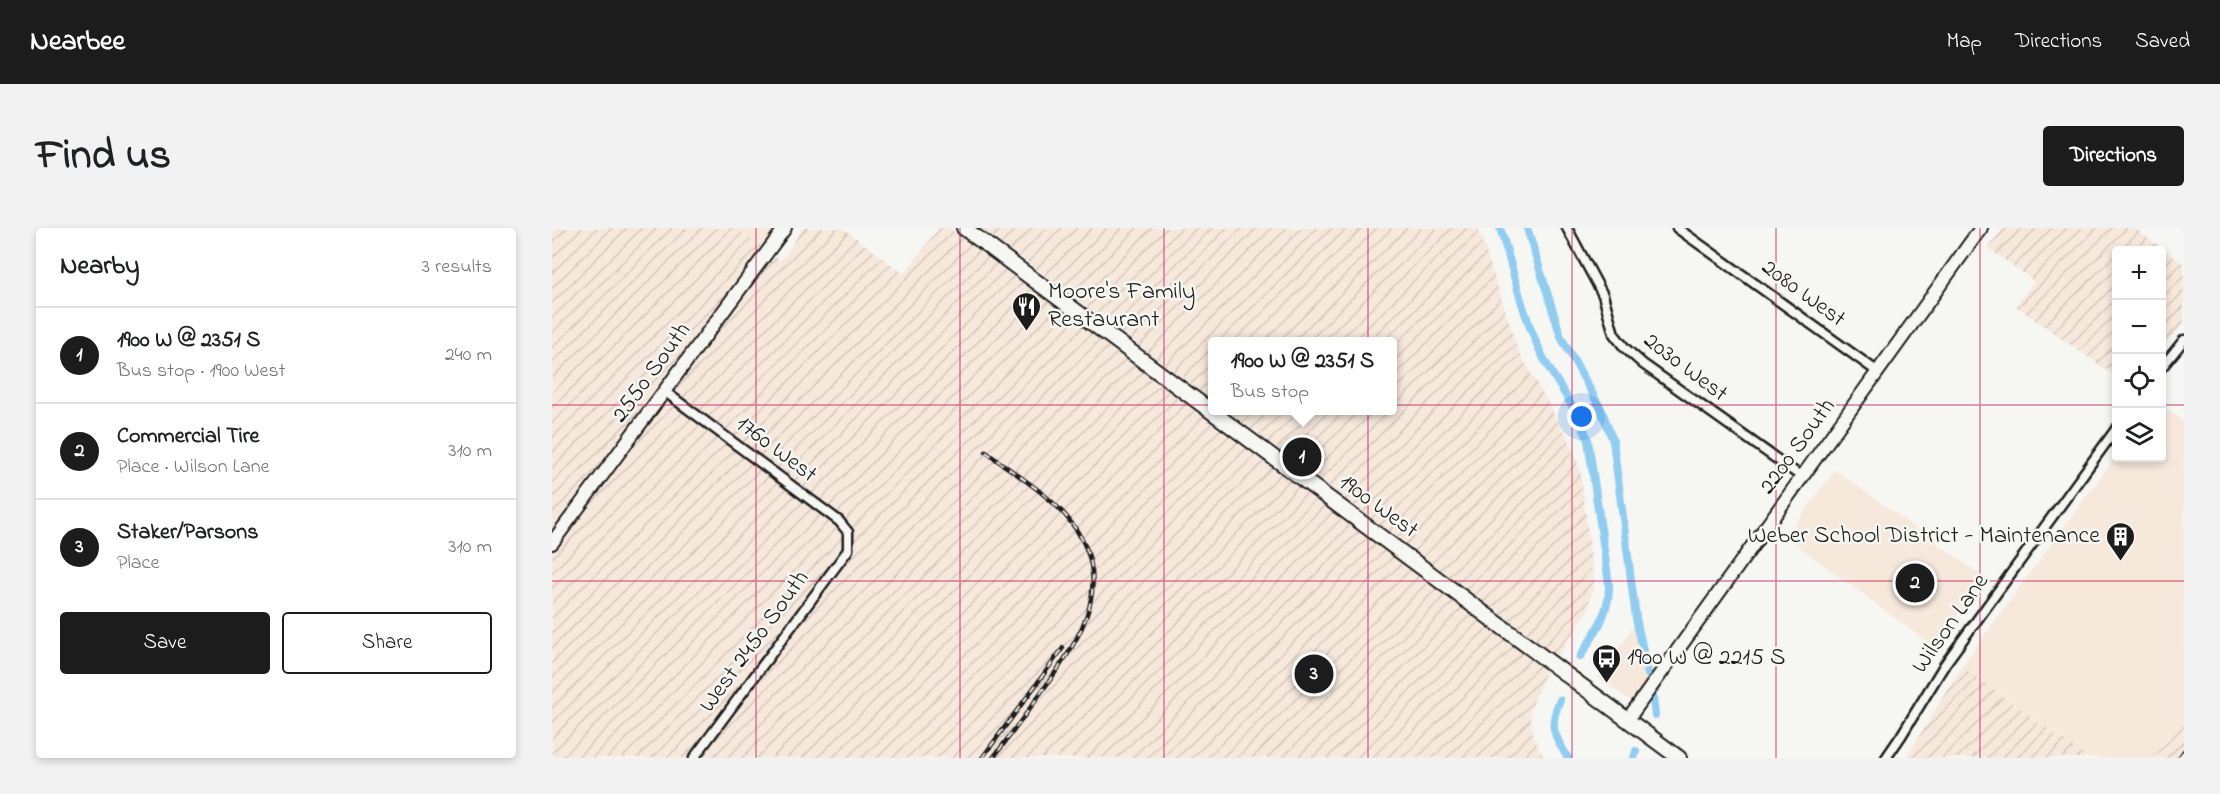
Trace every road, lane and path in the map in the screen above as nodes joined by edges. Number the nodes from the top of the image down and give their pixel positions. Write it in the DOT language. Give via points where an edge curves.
graph roads {
  1 [pos="785,228"];
  2 [pos="964,228"];
  3 [pos="1567,228"];
  4 [pos="1677,228"];
  5 [pos="1981,228"];
  6 [pos="2184,340"];
  7 [pos="2166,362"];
  8 [pos="1878,372"];
  9 [pos="664,392"];
  10 [pos="1208,408"];
  11 [pos="1217,415"];
  12 [pos="2112,434"];
  13 [pos="1802,477"];
  14 [pos="552,543"];
  15 [pos="848,550"];
  16 [pos="1628,719"];
  17 [pos="694,758"];
  18 [pos="1679,758"];
  19 [pos="1886,758"];
  1 -- 9 [label="street, 2550 South"];
  2 -- 10 [label="main road, 1900 West"];
  3 -- 13 [label="street, 2030 West" via="1603,295 1614,334 1625,348"];
  4 -- 8 [label="street, 2080 West"];
  5 -- 8 [label="street, 2200 South"];
  6 -- 7 [label="street"];
  8 -- 13 [label="street, 2200 South"];
  9 -- 14 [label="street, 2550 South"];
  9 -- 15 [label="street, 1760 West" via="839,521 848,532"];
  11 -- 16 [label="main road, 1900 West"];
  12 -- 19 [label="street, Wilson Lane" via="1945,664"];
  13 -- 16 [label="street, 2200 South"];
  15 -- 17 [label="street, West 2450 South"];
  16 -- 18 [label="main road, 1900 West"];
}
